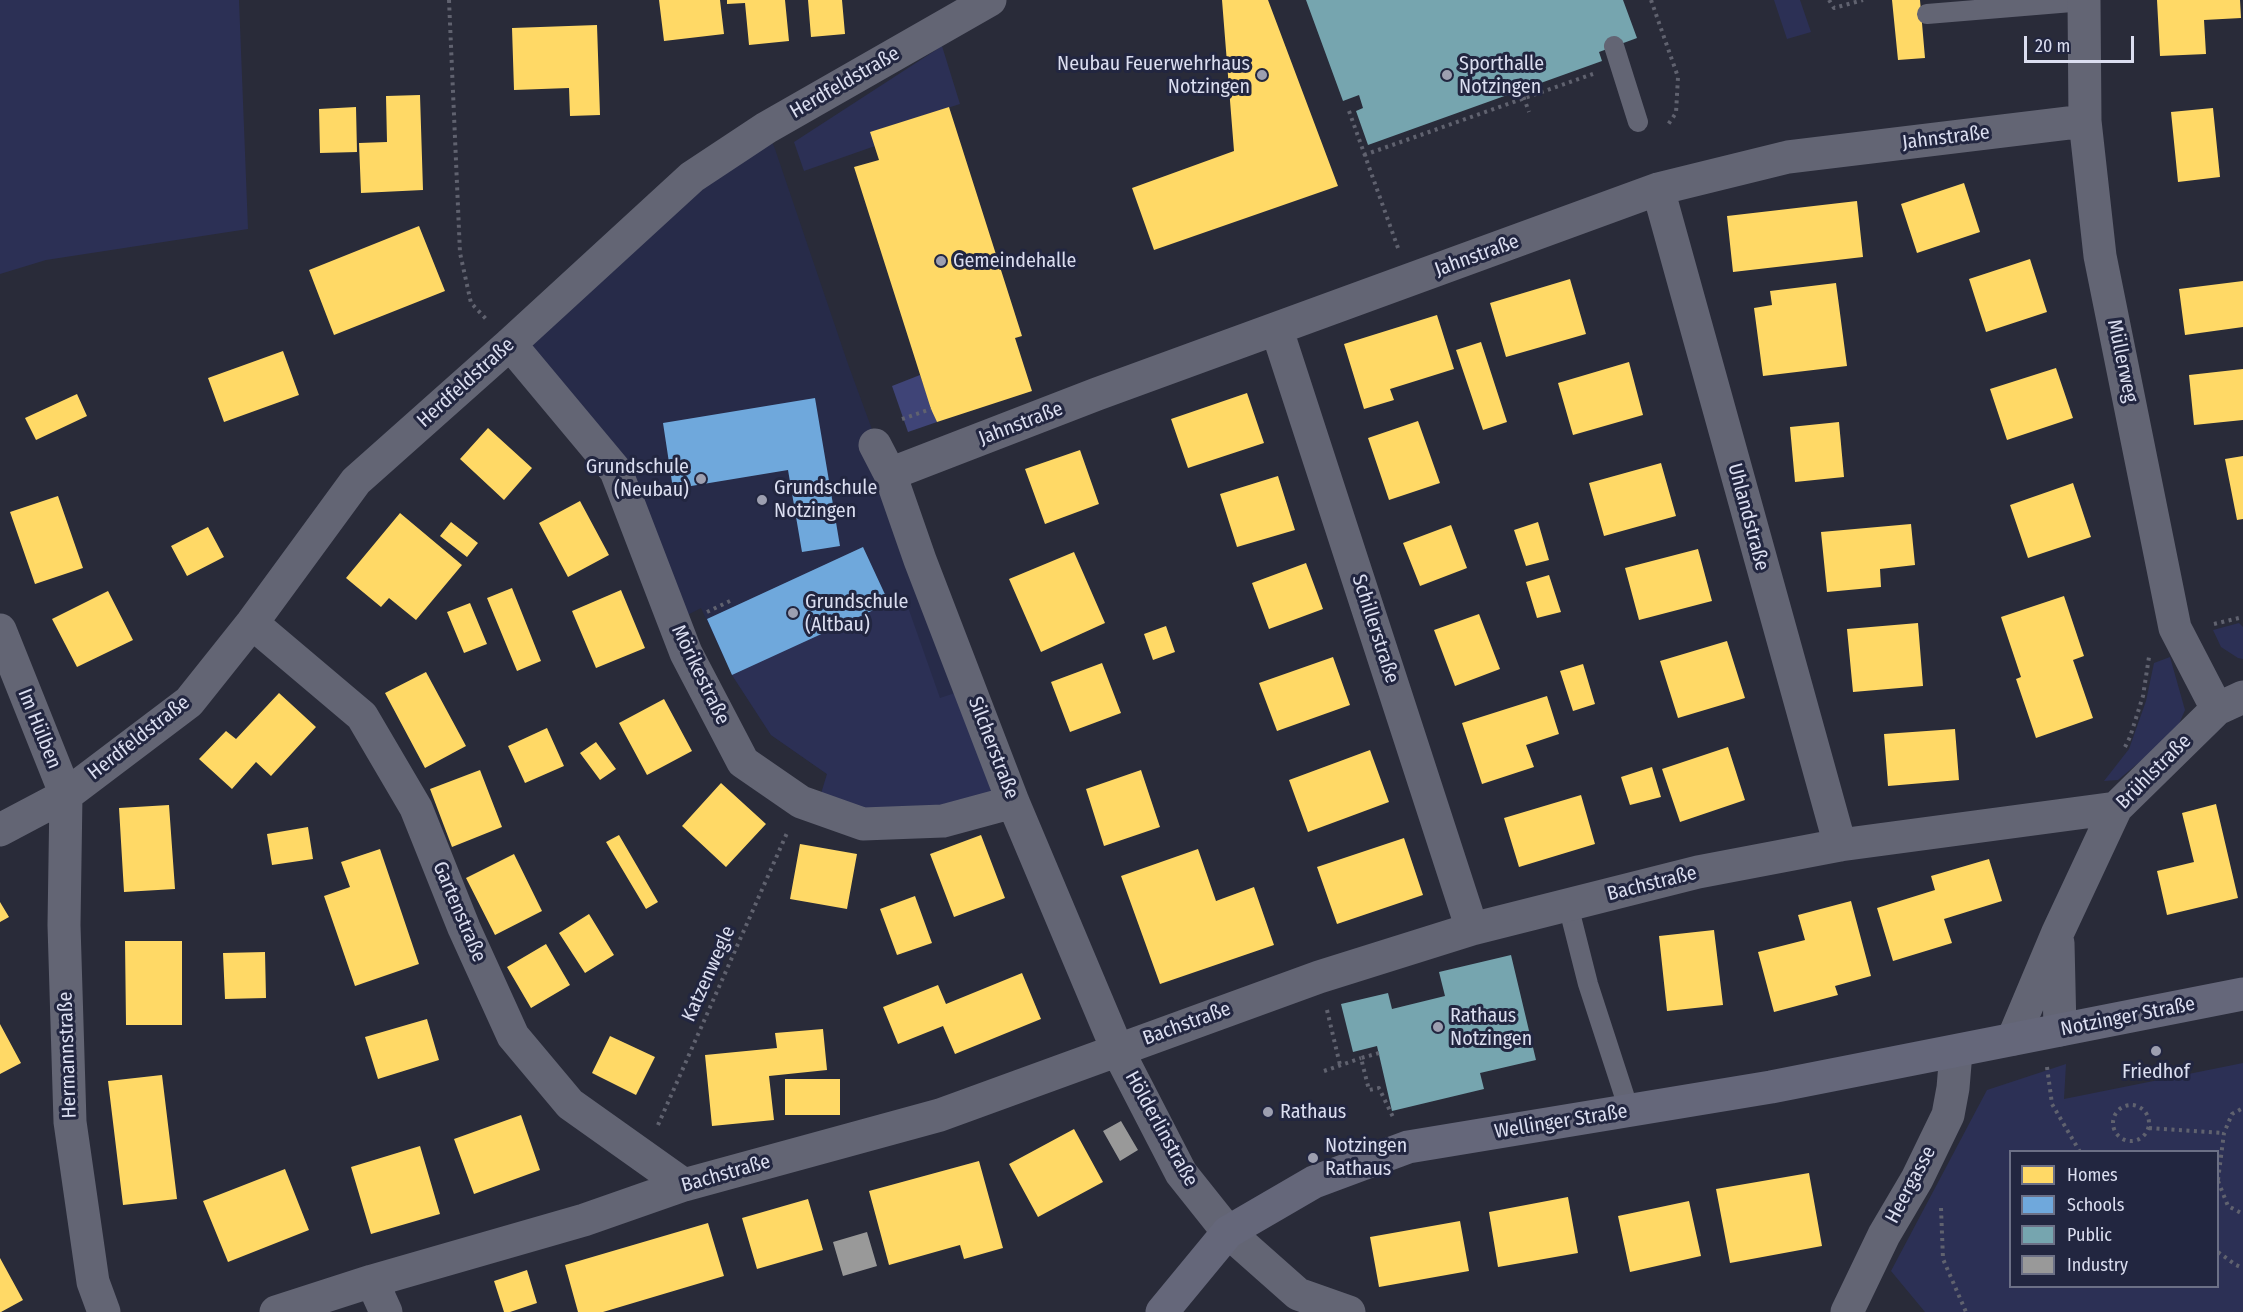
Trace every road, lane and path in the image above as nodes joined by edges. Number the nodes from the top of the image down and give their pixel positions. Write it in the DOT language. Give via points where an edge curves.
graph roads {
  1 [pos="449,0"];
  2 [pos="990,0"];
  3 [pos="1651,0"];
  4 [pos="1829,0"];
  5 [pos="1863,0"];
  6 [pos="2084,0"];
  7 [pos="1979,5"];
  8 [pos="1927,14"];
  9 [pos="1617,55"];
  10 [pos="1521,90"];
  11 [pos="1524,98"];
  12 [pos="1349,111"];
  13 [pos="1529,112"];
  14 [pos="2085,121"];
  15 [pos="1638,122"];
  16 [pos="1665,129"];
  17 [pos="1364,155"];
  18 [pos="1658,189"];
  19 [pos="1409,281"];
  20 [pos="1277,330"];
  21 [pos="510,344"];
  22 [pos="931,409"];
  23 [pos="902,419"];
  24 [pos="875,445"];
  25 [pos="890,474"];
  26 [pos="252,623"];
  27 [pos="0,630"];
  28 [pos="2151,647"];
  29 [pos="2230,703"];
  30 [pos="2124,748"];
  31 [pos="66,795"];
  32 [pos="801,802"];
  33 [pos="1013,802"];
  34 [pos="2116,808"];
  35 [pos="0,830"];
  36 [pos="1840,844"];
  37 [pos="1568,905"];
  38 [pos="1472,929"];
  39 [pos="2058,932"];
  40 [pos="1319,977"];
  41 [pos="2243,994"];
  42 [pos="2060,1030"];
  43 [pos="2013,1039"];
  44 [pos="1116,1049"];
  45 [pos="1956,1052"];
  46 [pos="1379,1053"];
  47 [pos="1361,1058"];
  48 [pos="1340,1065"];
  49 [pos="1324,1071"];
  50 [pos="2052,1104"];
  51 [pos="2243,1108"];
  52 [pos="1629,1110"];
  53 [pos="2149,1128"];
  54 [pos="2224,1132"];
  55 [pos="1408,1147"];
  56 [pos="2078,1150"];
  57 [pos="644,1158"];
  58 [pos="2219,1167"];
  59 [pos="1917,1179"];
  60 [pos="684,1185"];
  61 [pos="2219,1186"];
  62 [pos="2243,1214"];
  63 [pos="1228,1232"];
  64 [pos="2219,1253"];
  65 [pos="2243,1268"];
  66 [pos="372,1281"];
  67 [pos="104,1312"];
  68 [pos="276,1312"];
  69 [pos="386,1312"];
  70 [pos="1162,1312"];
  71 [pos="1348,1312"];
  72 [pos="1847,1312"];
  73 [pos="1966,1312"];
  1 -- 21 [label="path" via="460,253 471,303"];
  2 -- 21 [label="street, Herdfeldstraße" via="770,138 692,177"];
  3 -- 16 [label="path" via="1678,78 1677,113"];
  4 -- 5 [label="path" via="1834,8"];
  6 -- 7 [label="lane"];
  6 -- 14 [label="street, Müllerweg"];
  7 -- 8 [label="lane"];
  9 -- 11 [label="path"];
  9 -- 15 [label="lane"];
  10 -- 11 [label="path"];
  11 -- 13 [label="path"];
  11 -- 17 [label="path"];
  12 -- 17 [label="path"];
  14 -- 18 [label="street, Jahnstraße" via="1788,157"];
  14 -- 29 [label="street, Müllerweg" via="2100,256 2175,628"];
  17 -- 19 [label="path"];
  18 -- 19 [label="street, Jahnstraße"];
  18 -- 36 [label="street, Uhlandstraße"];
  19 -- 20 [label="street, Jahnstraße"];
  20 -- 25 [label="street, Jahnstraße"];
  20 -- 38 [label="street, Schillerstraße"];
  21 -- 26 [label="street, Herdfeldstraße" via="356,481"];
  21 -- 32 [label="street, Mörikestraße" via="616,471 686,653 743,762"];
  22 -- 23 [label="path"];
  24 -- 25 [label="street, Silcherstraße"];
  25 -- 33 [label="street, Silcherstraße"];
  26 -- 31 [label="street, Herdfeldstraße" via="189,702"];
  26 -- 57 [label="street, Gartenstraße" via="362,717 416,808 513,1036 570,1104"];
  27 -- 31 [label="street, Im Hülben"];
  28 -- 30 [label="path" via="2143,696"];
  29 -- 34 [label="street, Brühlstraße"];
  31 -- 35 [label="street, Herdfeldstraße"];
  31 -- 67 [label="street, Hermannstraße" via="64,925 70,1122 93,1282"];
  32 -- 33 [label="street, Mörikestraße" via="862,824 943,821"];
  32 -- 57 [label="path, Katzenwegle"];
  33 -- 44 [label="street, Silcherstraße"];
  34 -- 36 [label="street, Bachstraße"];
  34 -- 39 [label="street, Brühlstraße"];
  36 -- 37 [label="street, Bachstraße" via="1698,872"];
  37 -- 38 [label="street, Bachstraße"];
  37 -- 52 [label="lane" via="1588,984"];
  38 -- 40 [label="street, Bachstraße"];
  39 -- 42 [label="street, Brühlstraße"];
  39 -- 43 [label="street, Brühlstraße"];
  40 -- 44 [label="street, Bachstraße"];
  40 -- 48 [label="path"];
  41 -- 42 [label="street, Notzinger Straße"];
  42 -- 43 [label="street, Notzinger Straße"];
  43 -- 45 [label="street, Wellinger Straße"];
  44 -- 60 [label="street, Bachstraße" via="940,1115"];
  44 -- 63 [label="street, Hölderlinstraße" via="1181,1173"];
  45 -- 52 [label="street, Wellinger Straße"];
  45 -- 59 [label="street, Heergasse" via="1948,1115"];
  46 -- 47 [label="path"];
  47 -- 48 [label="path"];
  47 -- 55 [label="path" via="1369,1090 1379,1088"];
  48 -- 49 [label="path"];
  50 -- 56 [label="path"];
  51 -- 54 [label="path" via="2232,1114"];
  52 -- 55 [label="street, Wellinger Straße"];
  53 -- 53 [label="path" via="2139,1140 2126,1141 2117,1135 2113,1119 2121,1107 2138,1106 2147,1113"];
  53 -- 54 [label="path"];
  54 -- 58 [label="path"];
  55 -- 63 [label="street, Wellinger Straße" via="1314,1182"];
  57 -- 60 [label="street, Gartenstraße"];
  59 -- 72 [label="street, Heergasse" via="1884,1235"];
  59 -- 73 [label="path" via="1940,1191 1943,1259"];
  60 -- 66 [label="street, Bachstraße" via="584,1220"];
  61 -- 62 [label="path" via="2228,1206"];
  63 -- 70 [label="street, Wellinger Straße"];
  63 -- 71 [label="street, Hölderlinstraße" via="1298,1294"];
  64 -- 65 [label="path"];
  66 -- 68 [label="street, Bachstraße"];
  66 -- 69 [label="street"];
}
